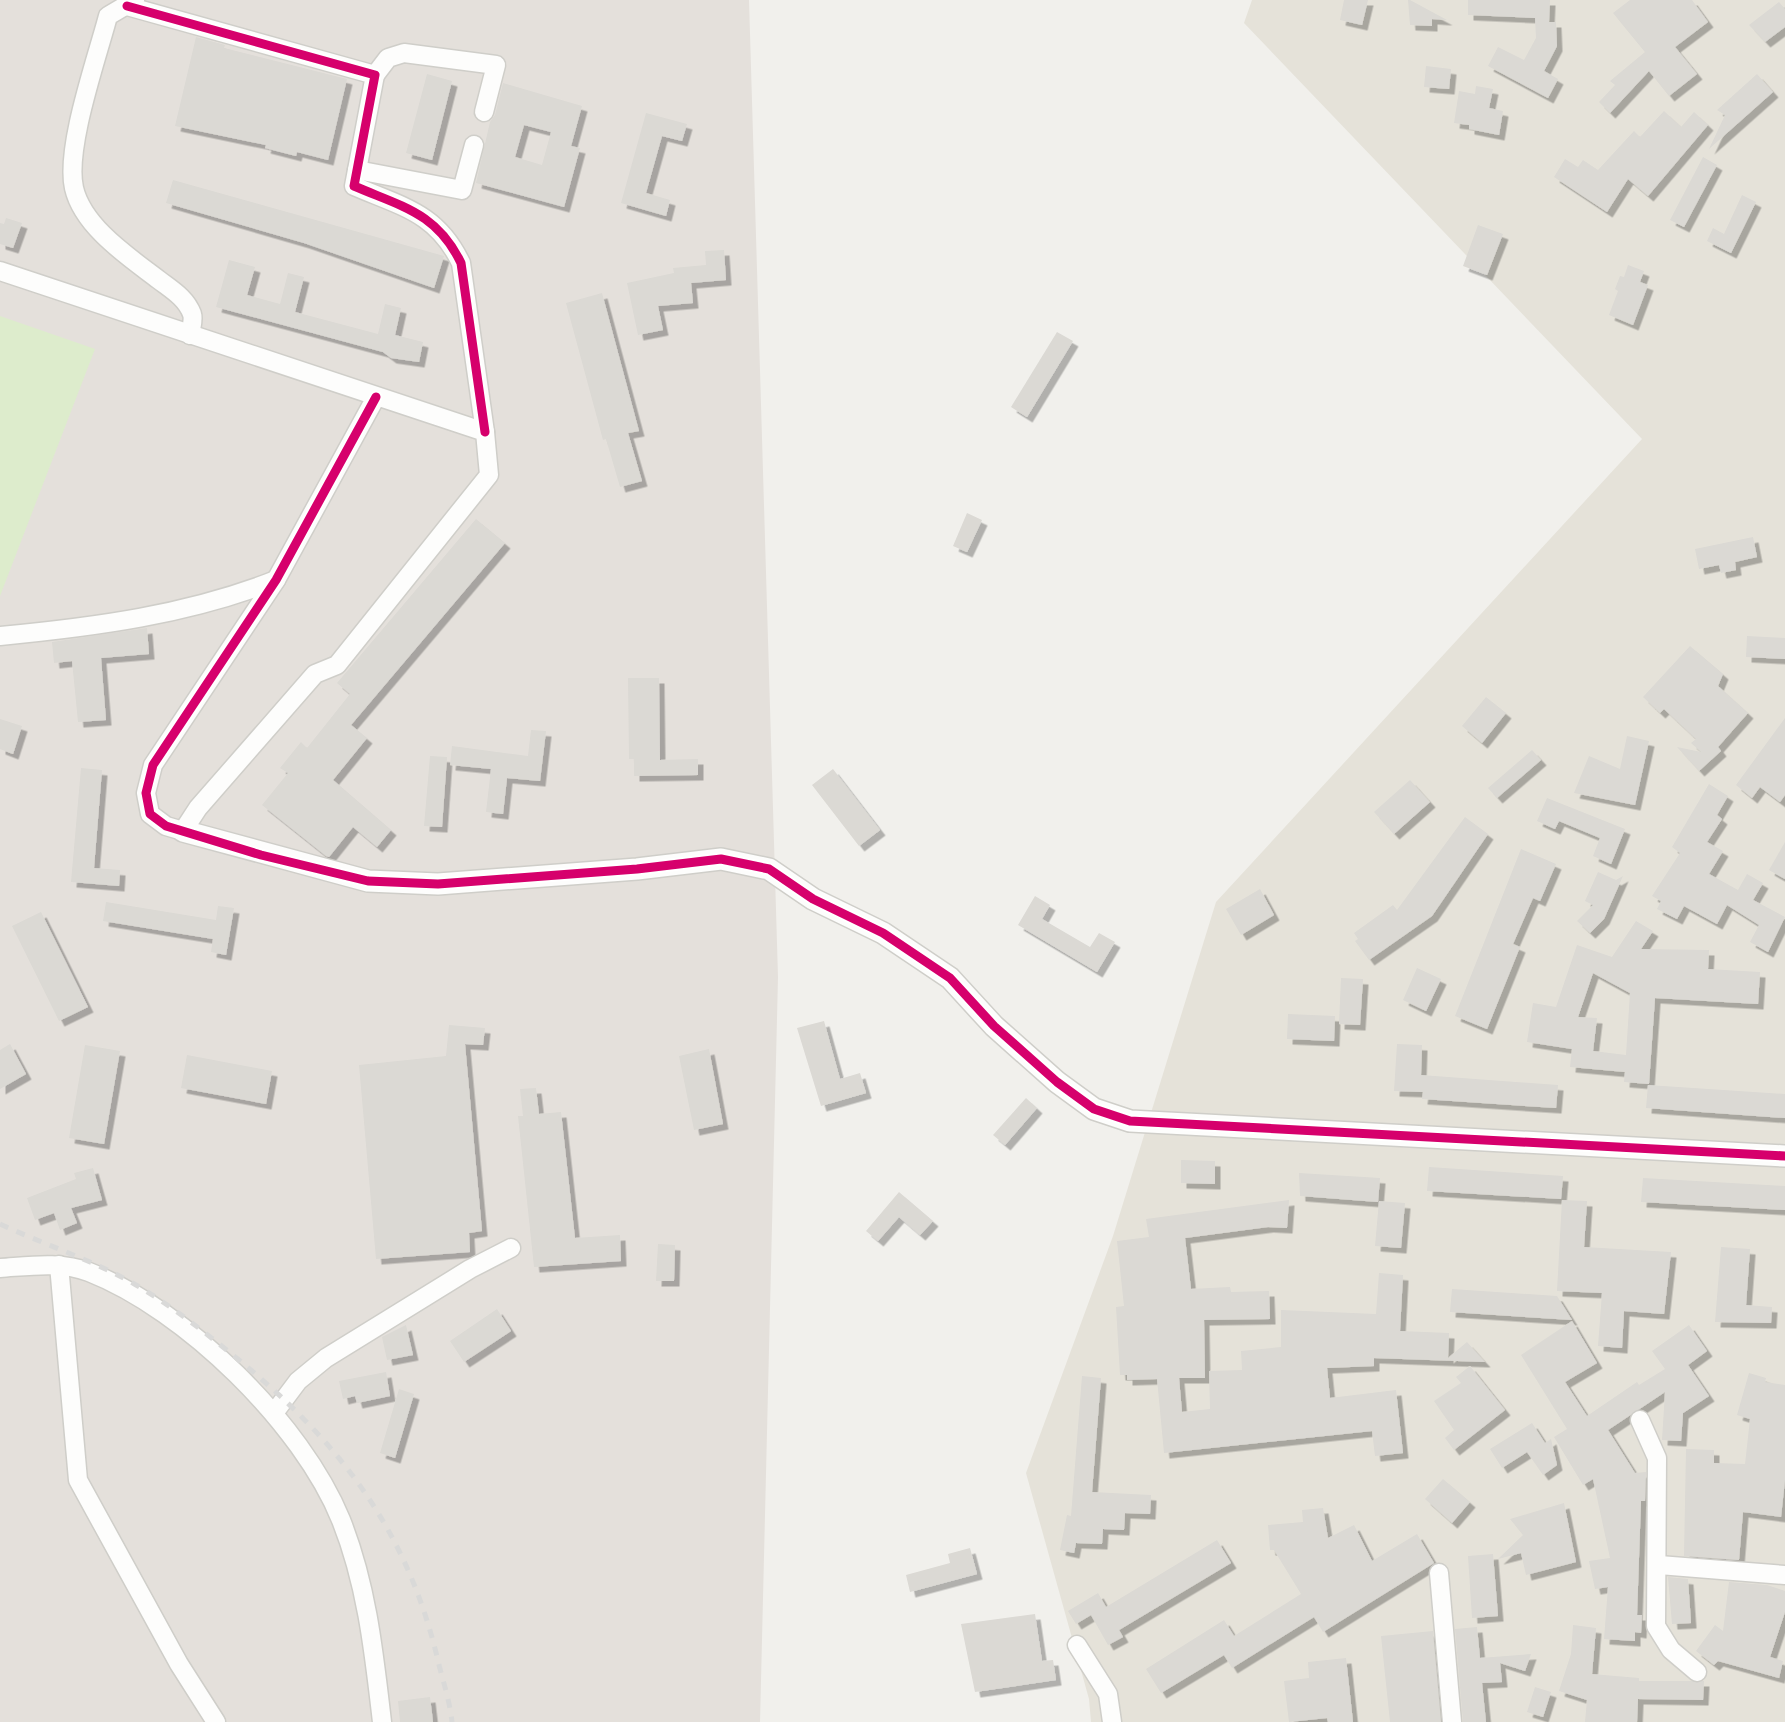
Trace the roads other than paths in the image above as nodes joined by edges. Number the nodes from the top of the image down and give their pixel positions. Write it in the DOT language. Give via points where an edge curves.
graph roads {
  1 [pos="131,3"];
  2 [pos="375,75"];
  3 [pos="484,113"];
  4 [pos="474,145"];
  5 [pos="357,170"];
  6 [pos="0,271"];
  7 [pos="190,335"];
  8 [pos="376,397"];
  9 [pos="485,432"];
  10 [pos="276,580"];
  11 [pos="0,636"];
  12 [pos="183,831"];
  13 [pos="1785,1156"];
  14 [pos="511,1248"];
  15 [pos="59,1265"];
  16 [pos="0,1268"];
  17 [pos="274,1413"];
  18 [pos="1640,1420"];
  19 [pos="1659,1565"];
  20 [pos="1439,1573"];
  21 [pos="1785,1575"];
  22 [pos="1077,1645"];
  23 [pos="1697,1672"];
  24 [pos="216,1722"];
  25 [pos="382,1722"];
  26 [pos="1112,1722"];
  27 [pos="1452,1722"];
  1 -- 2 [label="street"];
  1 -- 7 [label="street" via="108,16 81,120 74,187 82,208 103,233 183,299 193,316"];
  2 -- 3 [label="street" via="388,58 404,53 496,65"];
  2 -- 5 [label="street"];
  4 -- 5 [label="street" via="462,190"];
  5 -- 9 [label="street" via="354,186 436,224 450,240 461,263"];
  6 -- 7 [label="street"];
  7 -- 8 [label="street"];
  8 -- 9 [label="street"];
  8 -- 10 [label="street"];
  9 -- 12 [label="street" via="489,475 337,665 315,674"];
  10 -- 11 [label="street" via="225,601 159,617"];
  10 -- 12 [label="street" via="153,765 146,793 150,814"];
  12 -- 13 [label="street" via="368,881 438,884 721,859 769,869 813,899 883,933 950,978 994,1026 1057,1082 1094,1109 1130,1121"];
  14 -- 17 [label="street" via="326,1358 298,1381"];
  15 -- 16 [label="street"];
  15 -- 17 [label="street" via="88,1272 156,1310 224,1363"];
  15 -- 24 [label="street" via="78,1480"];
  17 -- 25 [label="street" via="323,1484 341,1520 364,1593"];
  18 -- 19 [label="street" via="1657,1458"];
  19 -- 21 [label="street"];
  19 -- 23 [label="street" via="1656,1626 1671,1650"];
  20 -- 27 [label="street"];
  22 -- 26 [label="street" via="1108,1694"];
}
